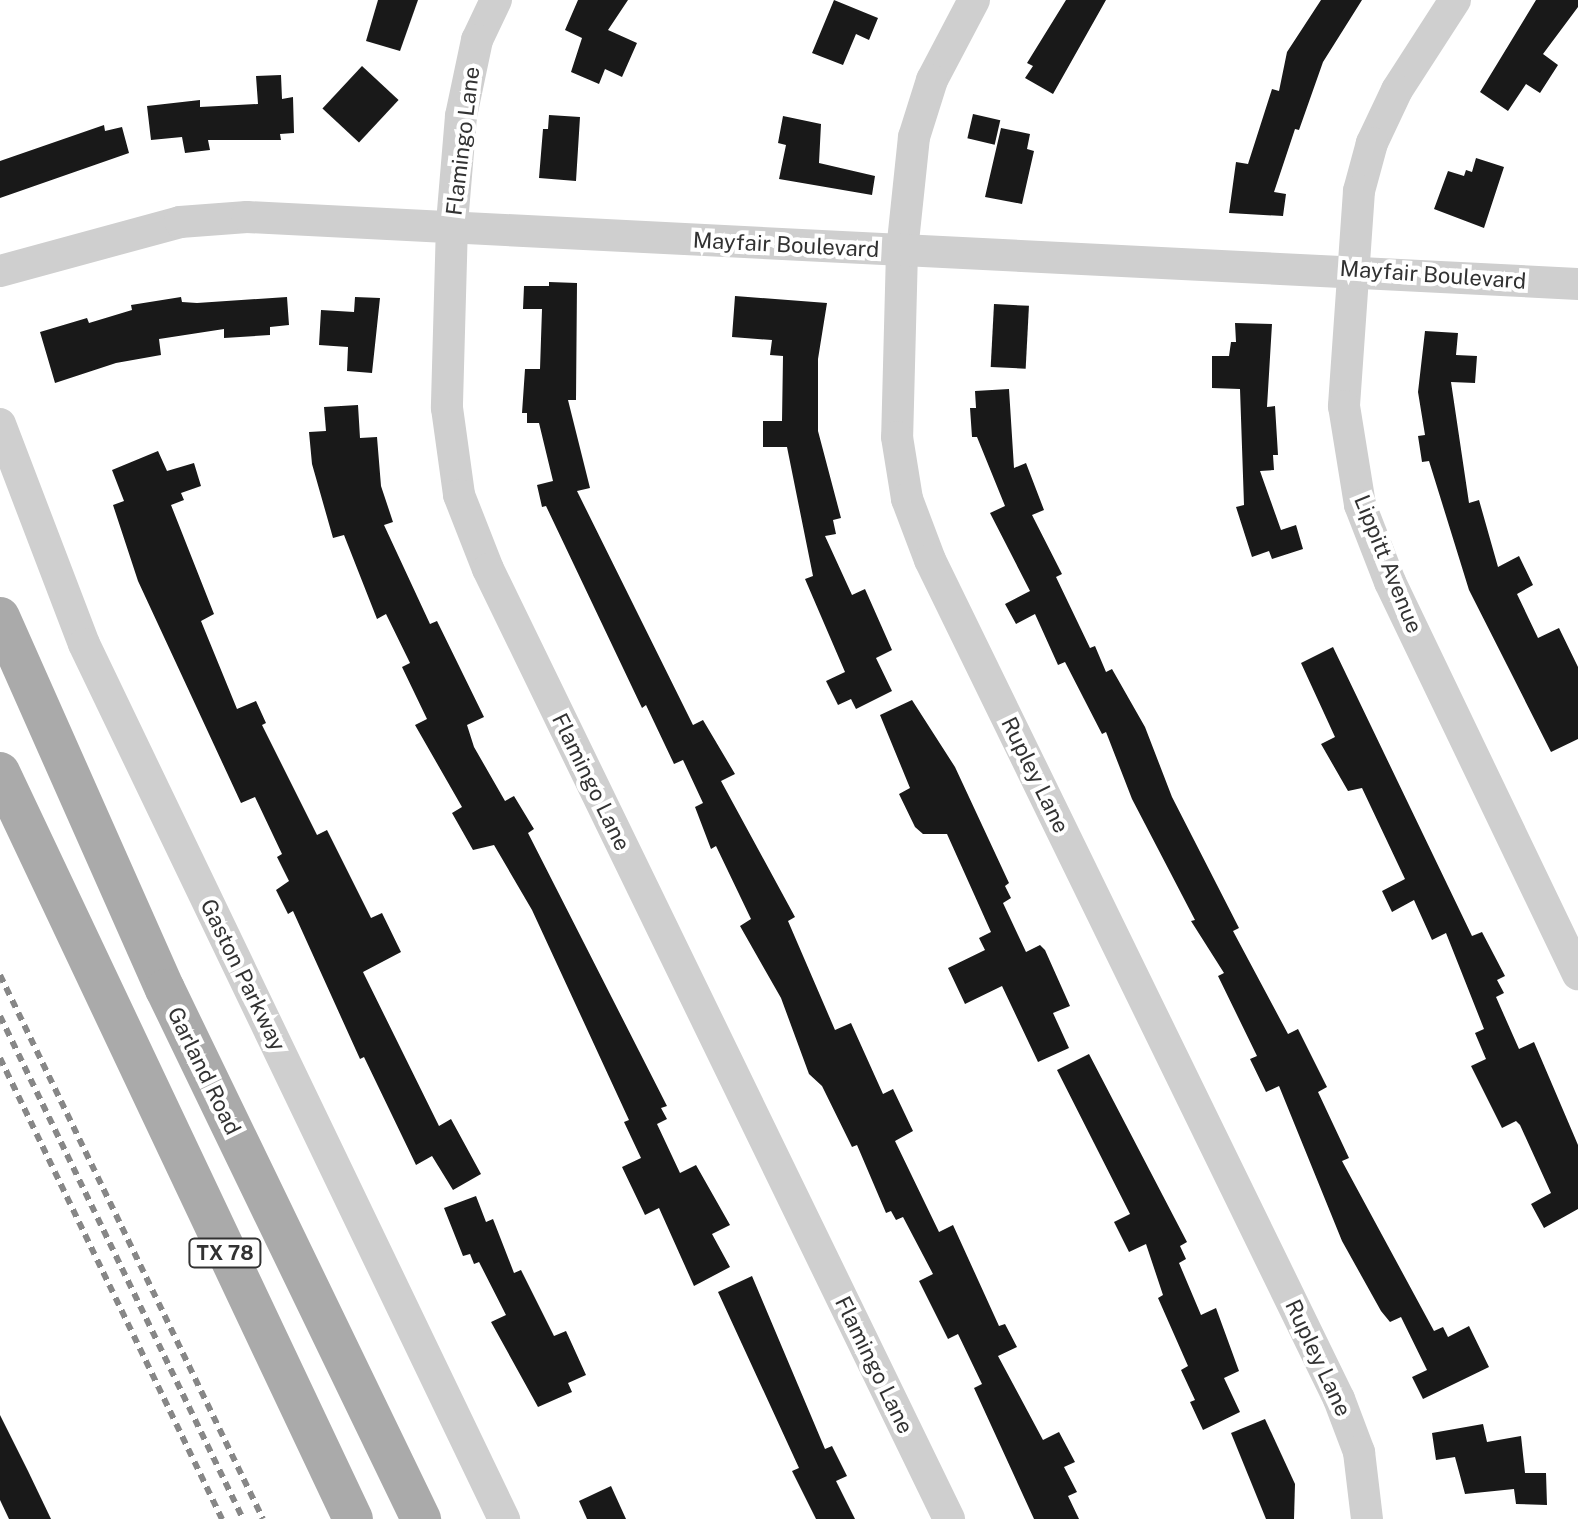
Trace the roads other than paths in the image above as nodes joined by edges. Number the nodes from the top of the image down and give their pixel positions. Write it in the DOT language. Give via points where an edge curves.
graph roads {
  1 [pos="496,0"];
  2 [pos="974,0"];
  3 [pos="1455,0"];
  4 [pos="452,224"];
  5 [pos="902,251"];
  6 [pos="1352,269"];
  7 [pos="0,271"];
  8 [pos="1578,284"];
  9 [pos="0,424"];
  10 [pos="0,617"];
  11 [pos="0,772"];
  12 [pos="1578,974"];
  13 [pos="165,989"];
  14 [pos="110,1014"];
  15 [pos="353,1519"];
  16 [pos="421,1519"];
  17 [pos="504,1519"];
  18 [pos="949,1519"];
  19 [pos="1367,1519"];
  1 -- 4 [label="street, Flamingo Lane" via="477,40 461,116"];
  2 -- 5 [label="street, Rupley Lane" via="932,80 914,137"];
  3 -- 6 [label="street, Lippitt Avenue" via="1397,90 1372,143 1359,191"];
  4 -- 5 [label="street, Mayfair Boulevard"];
  4 -- 7 [label="street, Mayfair Boulevard" via="247,217 180,222"];
  4 -- 18 [label="street, Flamingo Lane" via="447,408 459,495 488,569"];
  5 -- 6 [label="street, Mayfair Boulevard"];
  5 -- 19 [label="street, Rupley Lane" via="897,437 907,499 930,560 1339,1399 1359,1452"];
  6 -- 8 [label="street, Mayfair Boulevard"];
  6 -- 12 [label="street, Lippitt Avenue" via="1344,406 1360,505 1390,582"];
  9 -- 17 [label="street, Gaston Parkway" via="84,644"];
  10 -- 13 [label="main road, Garland Road / TX 78"];
  11 -- 14 [label="main road, TX 78"];
  13 -- 14 [label="main road"];
  13 -- 16 [label="main road, Garland Road / TX 78"];
  14 -- 15 [label="main road, TX 78"];
}
